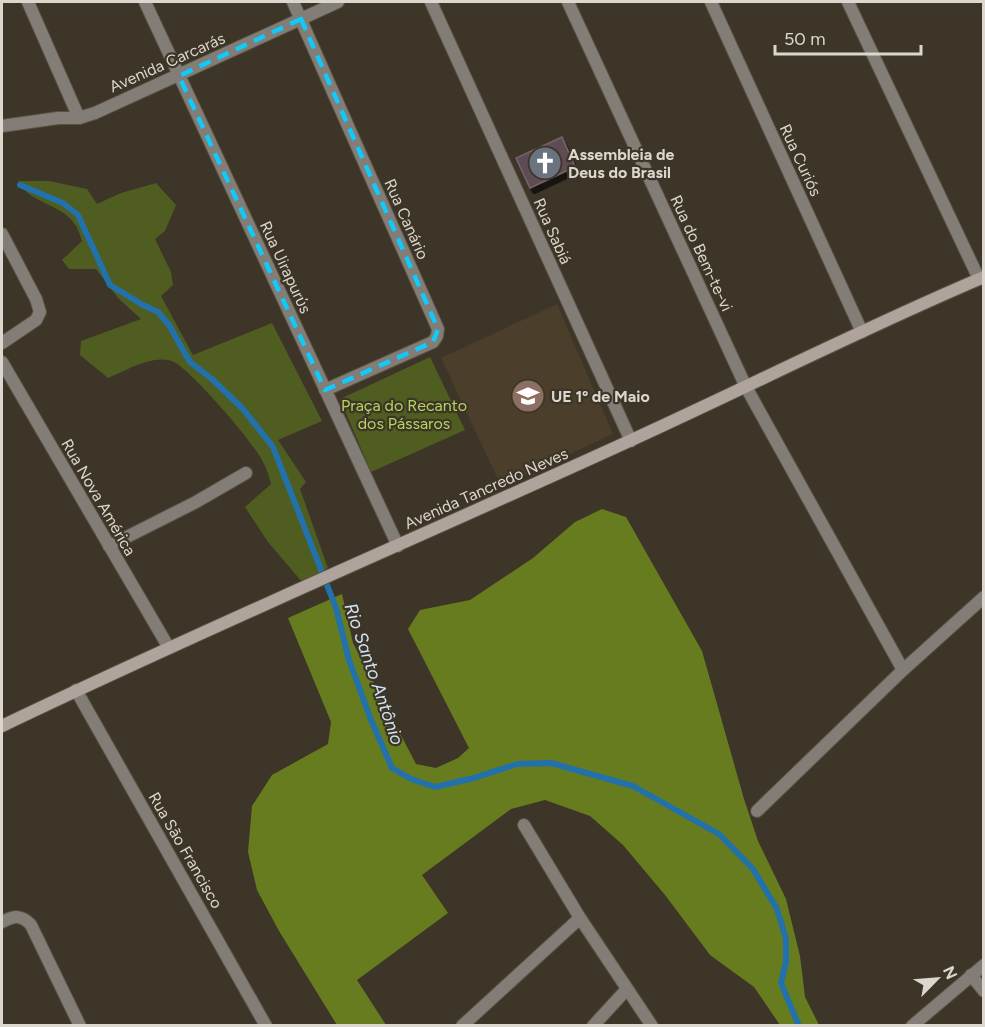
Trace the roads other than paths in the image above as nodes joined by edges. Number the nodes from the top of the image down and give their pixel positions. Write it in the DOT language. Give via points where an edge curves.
graph roads {
  1 [pos="28,2"];
  2 [pos="145,2"];
  3 [pos="293,2"];
  4 [pos="338,2"];
  5 [pos="431,2"];
  6 [pos="568,2"];
  7 [pos="711,2"];
  8 [pos="849,2"];
  9 [pos="301,19"];
  10 [pos="178,76"];
  11 [pos="79,118"];
  12 [pos="2,126"];
  13 [pos="2,234"];
  14 [pos="981,278"];
  15 [pos="862,332"];
  16 [pos="2,343"];
  17 [pos="2,362"];
  18 [pos="746,387"];
  19 [pos="326,390"];
  20 [pos="630,441"];
  21 [pos="246,473"];
  22 [pos="109,546"];
  23 [pos="398,546"];
  24 [pos="984,597"];
  25 [pos="169,648"];
  26 [pos="903,670"];
  27 [pos="76,690"];
  28 [pos="2,726"];
  29 [pos="758,811"];
  30 [pos="524,825"];
  31 [pos="580,918"];
  32 [pos="2,922"];
  33 [pos="984,965"];
  34 [pos="971,975"];
  35 [pos="627,989"];
  36 [pos="984,991"];
  37 [pos="80,1026"];
  38 [pos="266,1026"];
  39 [pos="462,1026"];
  40 [pos="593,1026"];
  41 [pos="652,1026"];
  42 [pos="912,1026"];
  1 -- 11 [label="street"];
  2 -- 10 [label="street, Rua Uirapurύs"];
  3 -- 9 [label="street, Rua Canário"];
  4 -- 9 [label="street, Avenida Carcarás"];
  5 -- 20 [label="street, Rua Sabiá"];
  6 -- 18 [label="street, Rua do Bem-te-vi"];
  7 -- 15 [label="street, Rua Curiós"];
  8 -- 14 [label="street"];
  9 -- 10 [label="street, Avenida Carcarás"];
  9 -- 19 [label="street, Rua Canário" via="438,329 432,342"];
  10 -- 11 [label="street, Avenida Carcarás"];
  10 -- 19 [label="street, Rua Uirapurύs"];
  11 -- 12 [label="street, Avenida Carcarás"];
  13 -- 16 [label="street" via="40,312 36,320"];
  14 -- 15 [label="street, Avenida Tancredo Neves"];
  15 -- 18 [label="street, Avenida Tancredo Neves"];
  17 -- 22 [label="street, Rua Nova América"];
  18 -- 20 [label="street, Avenida Tancredo Neves"];
  18 -- 26 [label="street, Rua do Bem-te-vi"];
  19 -- 23 [label="street, Rua Uirapurύs"];
  20 -- 23 [label="street, Avenida Tancredo Neves"];
  21 -- 22 [label="street"];
  22 -- 25 [label="street, Rua Nova América"];
  23 -- 25 [label="street, Avenida Tancredo Neves"];
  24 -- 26 [label="street"];
  25 -- 27 [label="street, Avenida Tancredo Neves"];
  26 -- 29 [label="street"];
  27 -- 28 [label="street, Avenida Tancredo Neves"];
  27 -- 38 [label="street, Rua São Francisco"];
  30 -- 31 [label="street"];
  31 -- 35 [label="street"];
  31 -- 39 [label="street"];
  32 -- 37 [label="street" via="23,917 31,925"];
  33 -- 34 [label="street"];
  34 -- 36 [label="street"];
  34 -- 42 [label="street"];
  35 -- 40 [label="street"];
  35 -- 41 [label="street"];
}
